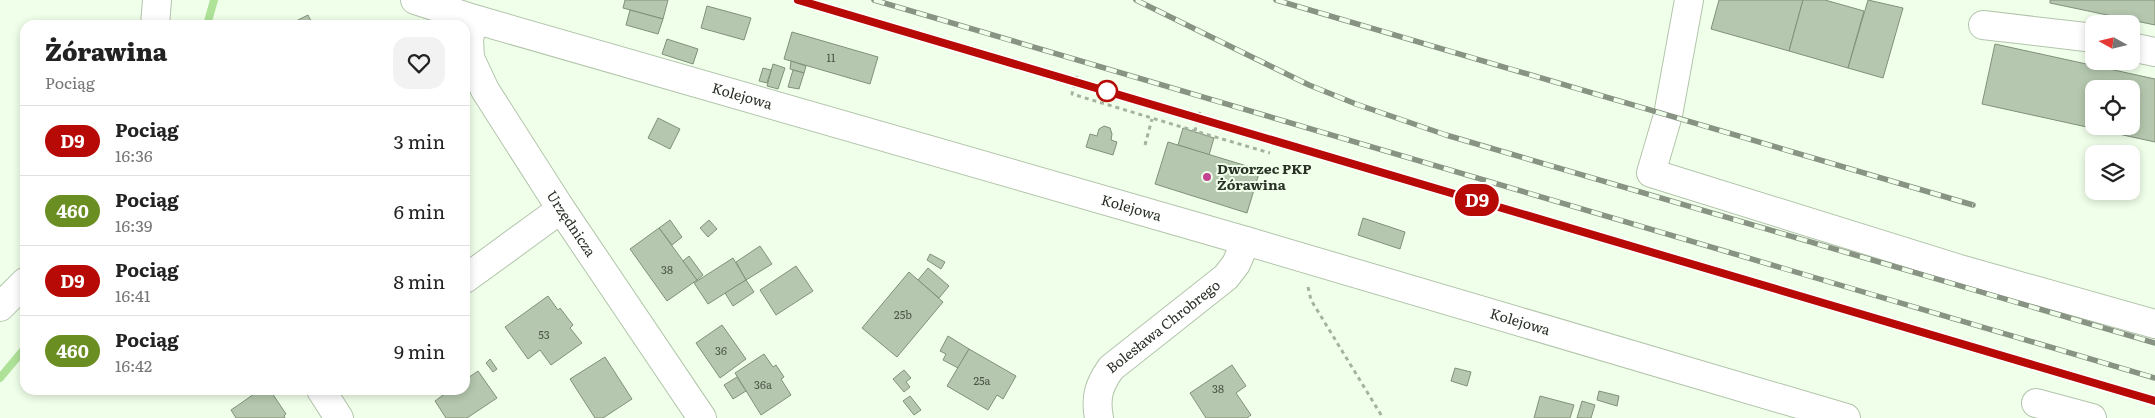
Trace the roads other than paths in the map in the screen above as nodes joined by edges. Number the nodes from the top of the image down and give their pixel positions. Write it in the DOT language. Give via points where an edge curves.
graph roads {
  1 [pos="157,0"];
  2 [pos="415,0"];
  3 [pos="1689,0"];
  4 [pos="474,19"];
  5 [pos="155,20"];
  6 [pos="1983,25"];
  7 [pos="470,34"];
  8 [pos="2085,37"];
  9 [pos="2140,49"];
  10 [pos="2155,52"];
  11 [pos="470,58"];
  12 [pos="561,209"];
  13 [pos="1246,241"];
  14 [pos="470,275"];
  15 [pos="20,287"];
  16 [pos="0,307"];
  17 [pos="2155,324"];
  18 [pos="324,395"];
  19 [pos="2036,403"];
  20 [pos="339,418"];
  21 [pos="702,418"];
  22 [pos="1099,418"];
  23 [pos="1846,418"];
  24 [pos="2092,418"];
  1 -- 5 [label="street"];
  2 -- 4 [label="street, Kolejowa"];
  3 -- 17 [label="street" via="1668,115 1652,173 1963,270"];
  4 -- 7 [label="street, Urzędnicza"];
  4 -- 13 [label="street, Kolejowa"];
  6 -- 8 [label="street"];
  9 -- 10 [label="street"];
  11 -- 12 [label="street, Urzędnicza" via="485,90"];
  12 -- 14 [label="street"];
  12 -- 21 [label="street, Urzędnicza"];
  13 -- 22 [label="street, Bolesława Chrobrego" via="1226,277 1111,368 1100,384"];
  13 -- 23 [label="street, Kolejowa"];
  15 -- 16 [label="street"];
  18 -- 20 [label="street"];
  19 -- 24 [label="street"];
}
